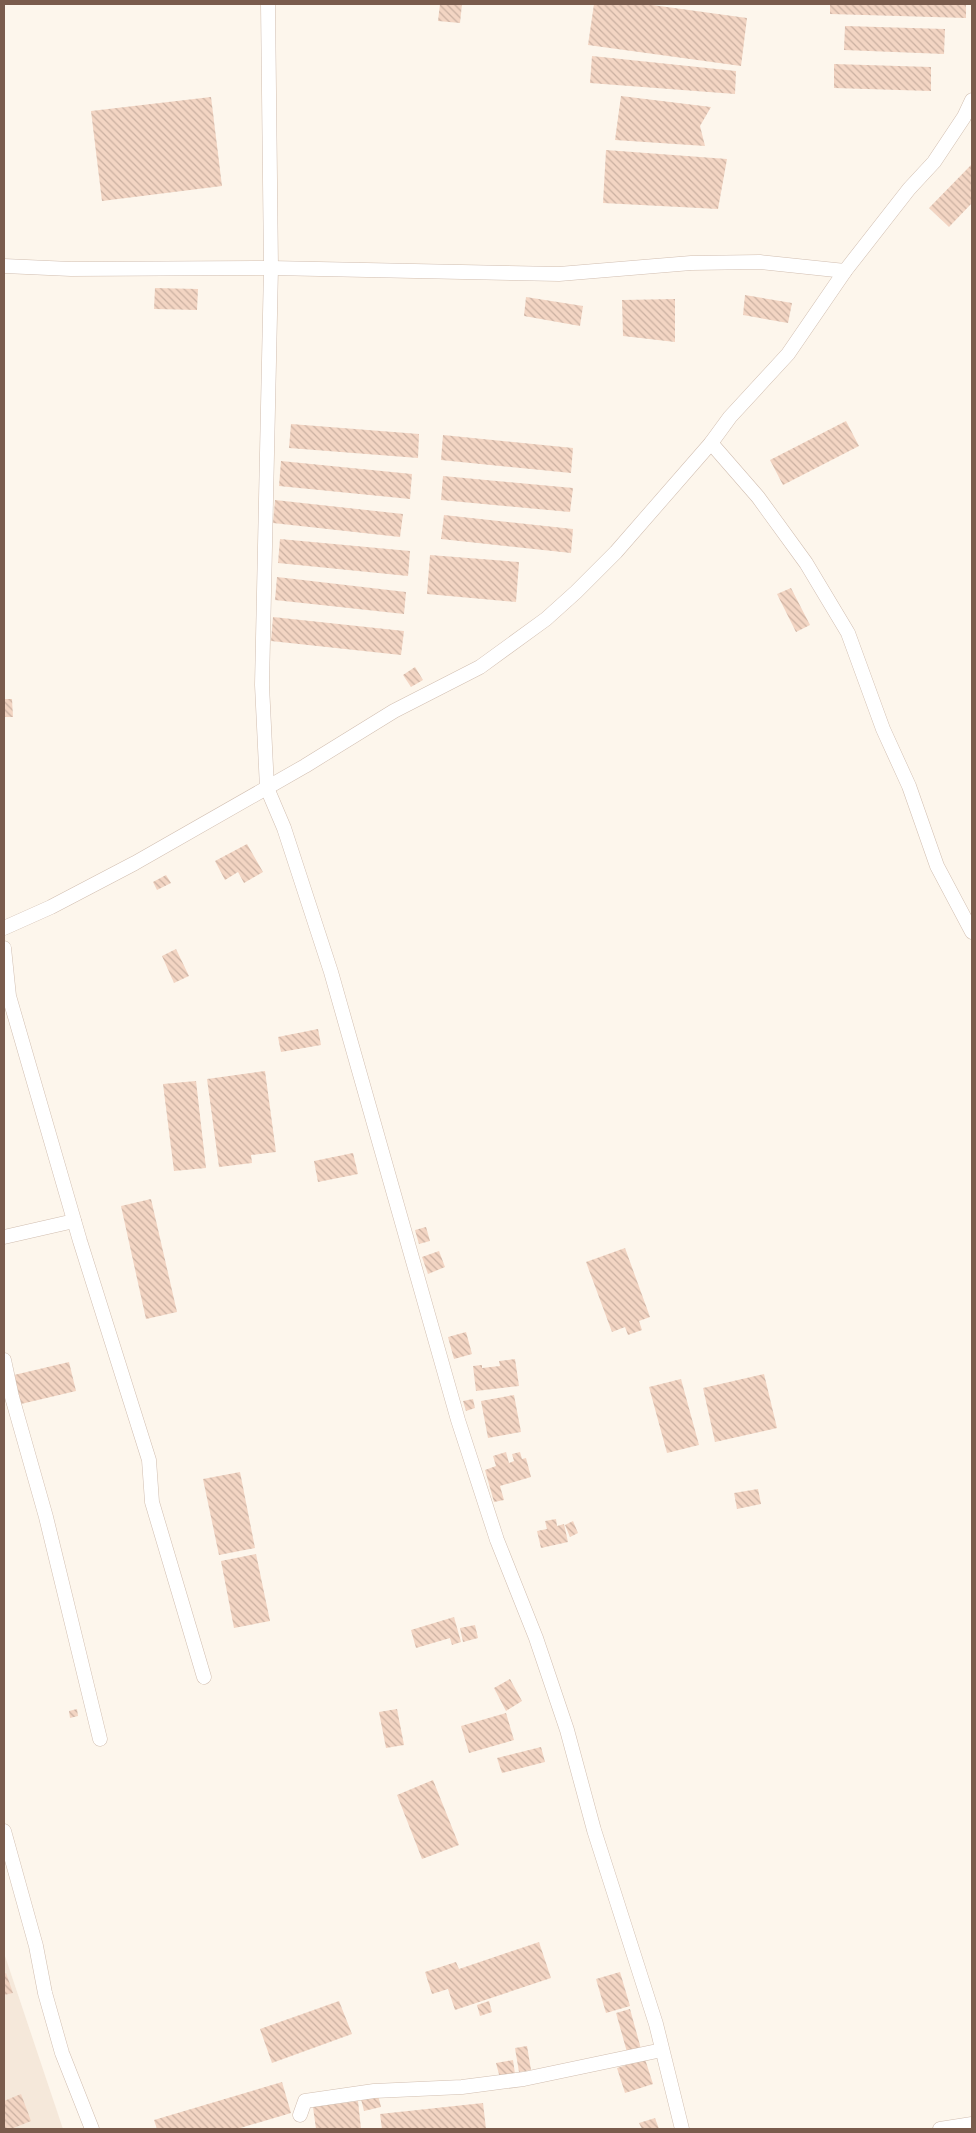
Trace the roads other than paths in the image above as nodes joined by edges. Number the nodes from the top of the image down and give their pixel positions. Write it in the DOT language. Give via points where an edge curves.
graph roads {
  1 [pos="268,4"];
  2 [pos="972,100"];
  3 [pos="4,266"];
  4 [pos="271,268"];
  5 [pos="845,271"];
  6 [pos="711,443"];
  7 [pos="267,788"];
  8 [pos="4,928"];
  9 [pos="972,932"];
  10 [pos="4,948"];
  11 [pos="74,1221"];
  12 [pos="4,1237"];
  13 [pos="4,1360"];
  14 [pos="204,1677"];
  15 [pos="100,1739"];
  16 [pos="4,1831"];
  17 [pos="662,2050"];
  18 [pos="300,2115"];
  19 [pos="972,2124"];
  20 [pos="92,2129"];
  21 [pos="682,2129"];
  22 [pos="940,2129"];
  1 -- 4 [label="street"];
  2 -- 5 [label="street" via="934,162"];
  3 -- 4 [label="street" via="70,269"];
  4 -- 5 [label="street" via="559,274 691,263 760,262"];
  4 -- 7 [label="street" via="262,685"];
  5 -- 6 [label="street" via="788,354 730,417"];
  6 -- 7 [label="street" via="616,552 546,619 480,666 394,711"];
  6 -- 9 [label="street" via="758,497 806,563 848,633 936,866"];
  7 -- 8 [label="street" via="135,863"];
  7 -- 17 [label="street" via="284,828 331,972 458,1420 497,1540 536,1638 567,1730 594,1830"];
  10 -- 11 [label="street" via="9,996"];
  11 -- 12 [label="street"];
  11 -- 14 [label="street" via="149,1460 152,1502"];
  13 -- 15 [label="street"];
  16 -- 20 [label="street" via="62,2054"];
  17 -- 18 [label="street" via="462,2088 374,2091 305,2101"];
  17 -- 21 [label="street"];
  19 -- 22 [label="street"];
}
